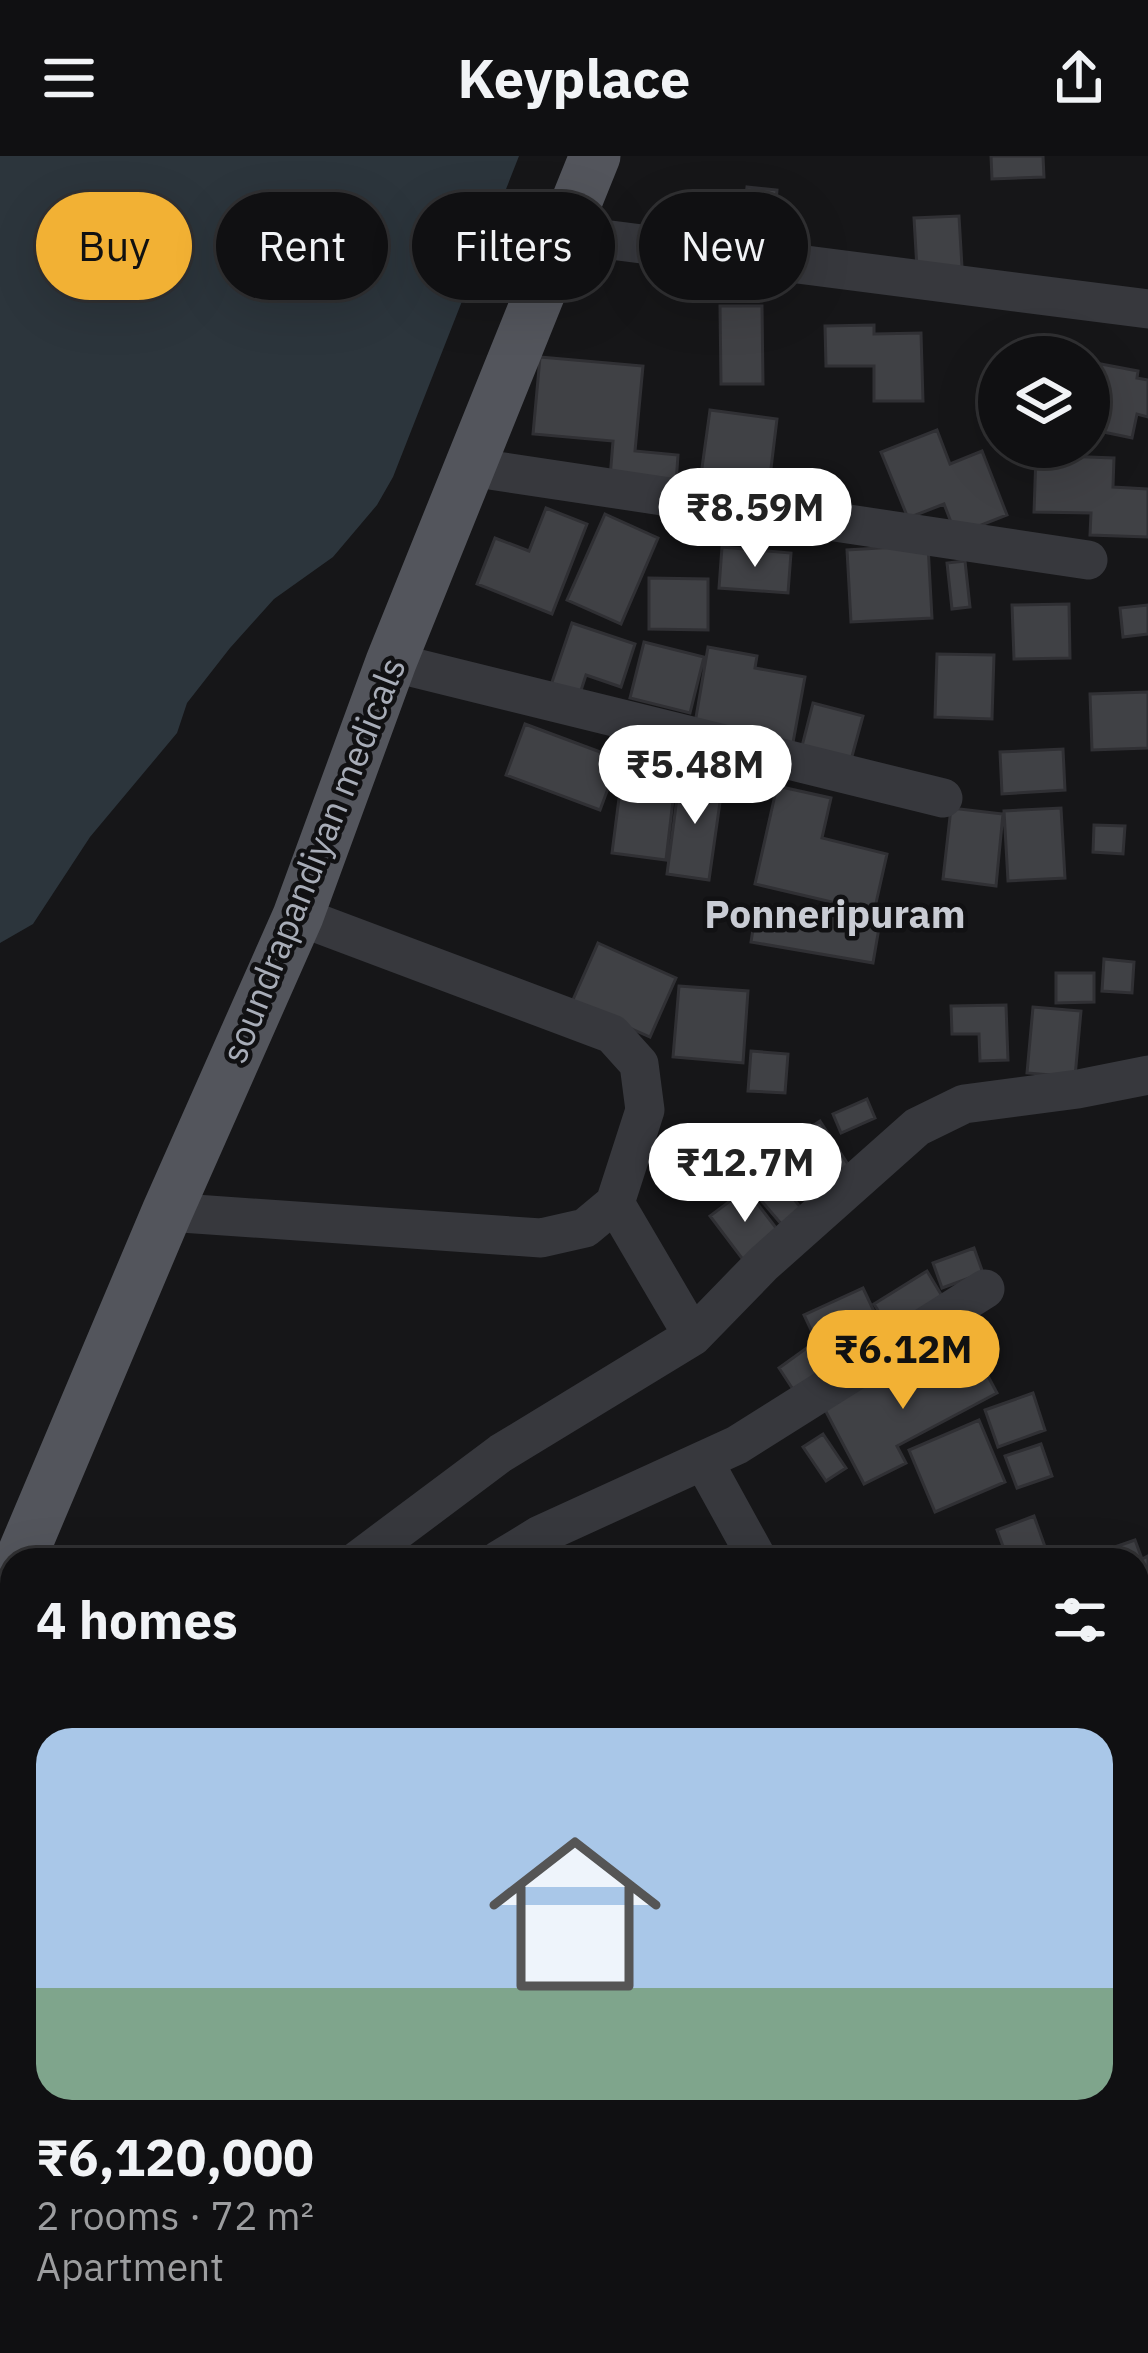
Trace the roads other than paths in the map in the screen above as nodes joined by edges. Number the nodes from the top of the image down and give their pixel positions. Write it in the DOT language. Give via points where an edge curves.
graph roads {
  1 [pos="595,156"];
  2 [pos="581,192"];
  3 [pos="615,241"];
  4 [pos="537,300"];
  5 [pos="1148,309"];
  6 [pos="470,467"];
  7 [pos="1088,560"];
  8 [pos="391,662"];
  9 [pos="943,798"];
  10 [pos="298,916"];
  11 [pos="1148,1075"];
  12 [pos="615,1203"];
  13 [pos="167,1212"];
  14 [pos="986,1289"];
  15 [pos="693,1336"];
  16 [pos="704,1462"];
  17 [pos="25,1548"];
  18 [pos="374,1548"];
  19 [pos="519,1548"];
  20 [pos="751,1548"];
  1 -- 2 [label="main road, soundrapandiyan medicals"];
  3 -- 5 [label="street"];
  4 -- 6 [label="main road, soundrapandiyan medicals"];
  6 -- 7 [label="street"];
  6 -- 8 [label="main road, soundrapandiyan medicals"];
  8 -- 9 [label="street"];
  8 -- 10 [label="main road, soundrapandiyan medicals"];
  10 -- 12 [label="street" via="612,1034 639,1064 645,1110"];
  10 -- 13 [label="main road, soundrapandiyan medicals"];
  11 -- 15 [label="street" via="964,1104 917,1127"];
  12 -- 13 [label="street" via="585,1228 541,1238"];
  12 -- 15 [label="street"];
  13 -- 17 [label="main road, soundrapandiyan medicals"];
  14 -- 16 [label="street"];
  15 -- 18 [label="street" via="501,1453"];
  16 -- 19 [label="street"];
  16 -- 20 [label="street"];
}
